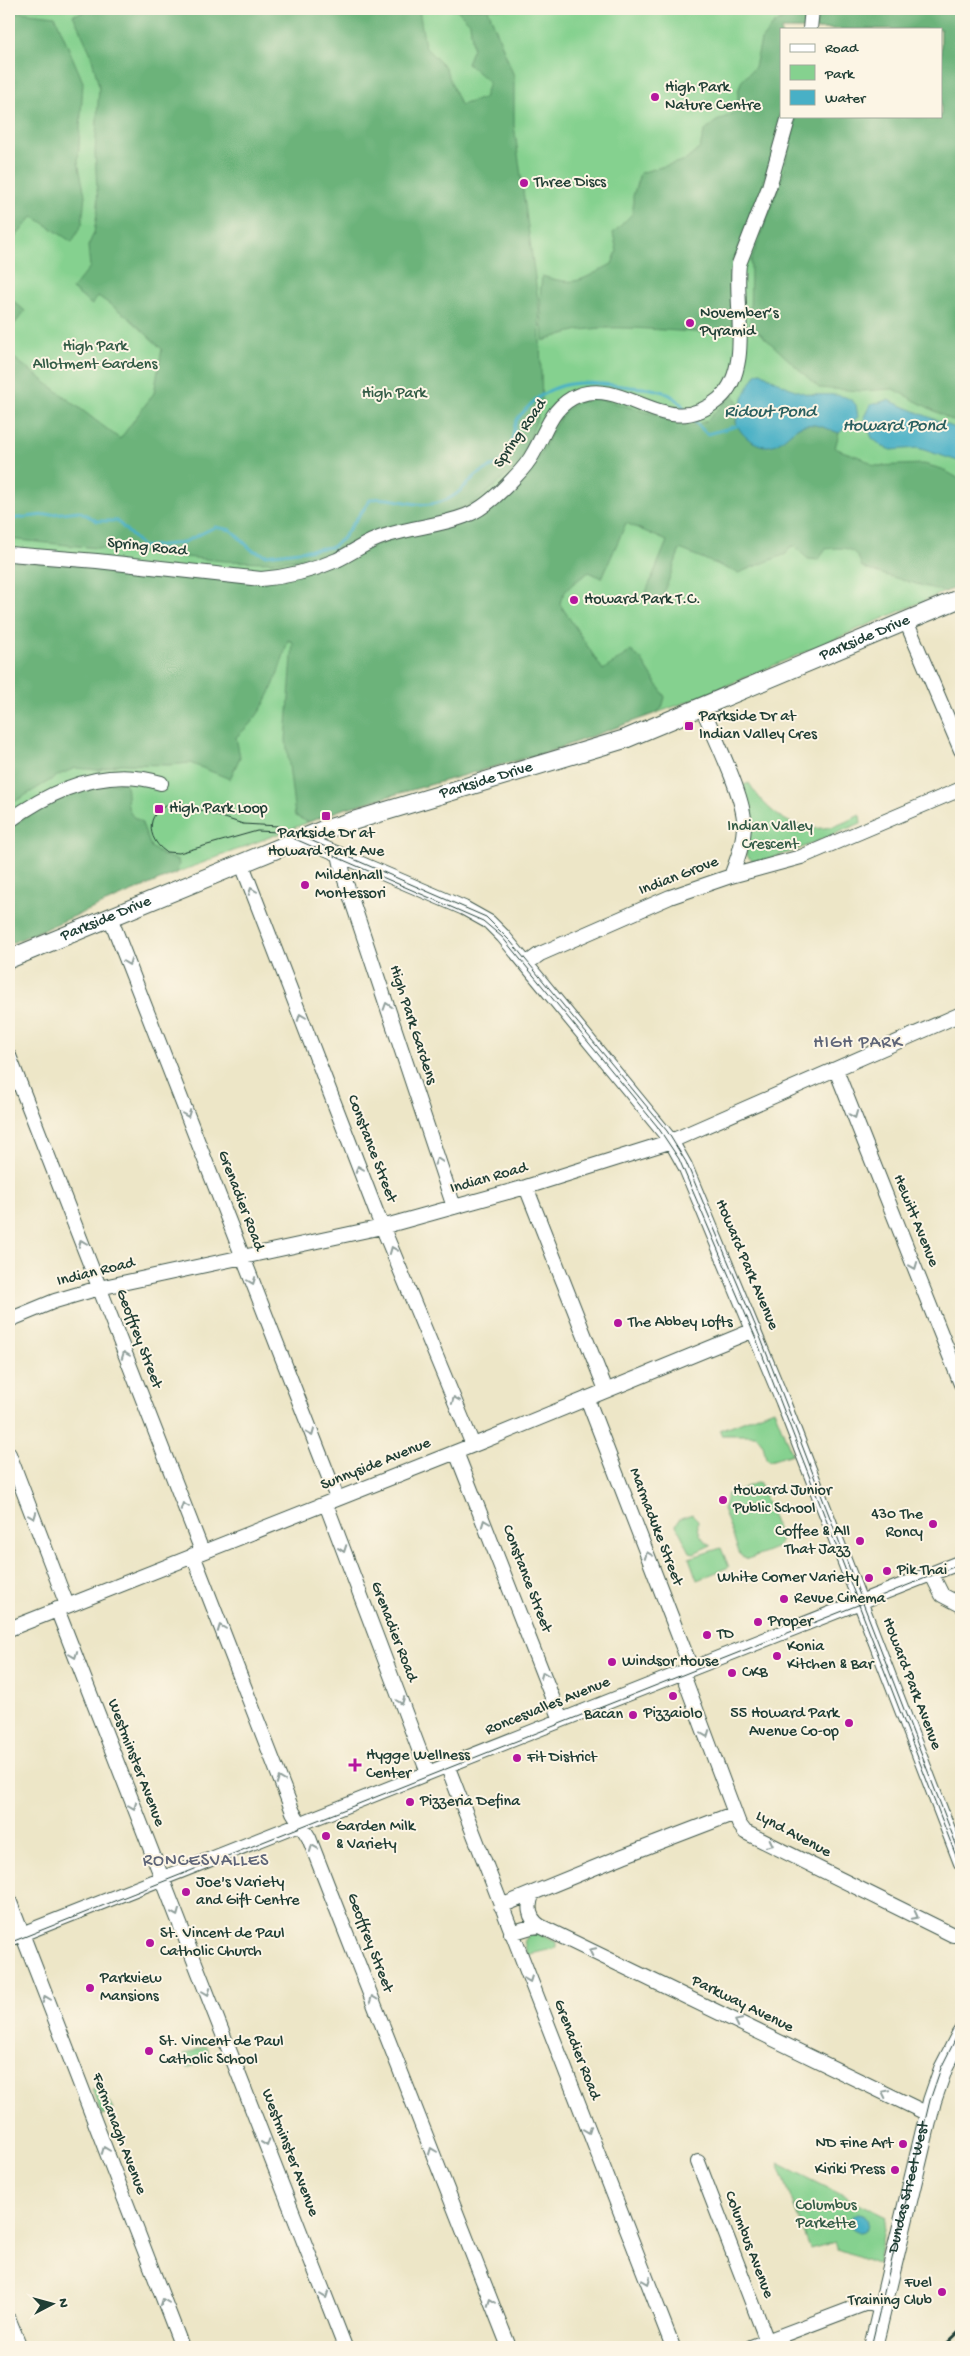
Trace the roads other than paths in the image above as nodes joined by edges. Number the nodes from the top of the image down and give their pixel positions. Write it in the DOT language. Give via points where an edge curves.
graph roads {
  1 [pos="812,9"];
  2 [pos="810,28"];
  3 [pos="788,118"];
  4 [pos="9,554"];
  5 [pos="961,598"];
  6 [pos="906,621"];
  7 [pos="702,707"];
  8 [pos="961,750"];
  9 [pos="160,783"];
  10 [pos="961,789"];
  11 [pos="9,821"];
  12 [pos="301,838"];
  13 [pos="338,854"];
  14 [pos="241,862"];
  15 [pos="731,876"];
  16 [pos="110,917"];
  17 [pos="9,959"];
  18 [pos="526,964"];
  19 [pos="961,1014"];
  20 [pos="9,1056"];
  21 [pos="836,1070"];
  22 [pos="671,1141"];
  23 [pos="526,1186"];
  24 [pos="454,1207"];
  25 [pos="382,1227"];
  26 [pos="243,1258"];
  27 [pos="99,1288"];
  28 [pos="9,1320"];
  29 [pos="754,1330"];
  30 [pos="961,1384"];
  31 [pos="606,1390"];
  32 [pos="587,1398"];
  33 [pos="473,1445"];
  34 [pos="456,1452"];
  35 [pos="9,1454"];
  36 [pos="332,1501"];
  37 [pos="197,1553"];
  38 [pos="961,1562"];
  39 [pos="931,1573"];
  40 [pos="860,1601"];
  41 [pos="961,1605"];
  42 [pos="62,1607"];
  43 [pos="9,1629"];
  44 [pos="687,1670"];
  45 [pos="561,1720"];
  46 [pos="447,1765"];
  47 [pos="428,1773"];
  48 [pos="735,1813"];
  49 [pos="299,1824"];
  50 [pos="961,1863"];
  51 [pos="161,1879"];
  52 [pos="533,1893"];
  53 [pos="9,1900"];
  54 [pos="501,1906"];
  55 [pos="540,1926"];
  56 [pos="511,1933"];
  57 [pos="961,1935"];
  58 [pos="15,1937"];
  59 [pos="961,2034"];
  60 [pos="928,2114"];
  61 [pos="698,2162"];
  62 [pos="882,2307"];
  63 [pos="9,2320"];
  64 [pos="767,2341"];
  65 [pos="20,2347"];
  66 [pos="182,2347"];
  67 [pos="345,2347"];
  68 [pos="509,2347"];
  69 [pos="673,2347"];
  70 [pos="751,2347"];
  71 [pos="873,2347"];
  1 -- 2 [label="street"];
  3 -- 4 [label="street, Spring Road" via="769,187 739,264 740,344 736,372 720,398 697,412 677,416 617,397 597,393 579,395 553,414 534,453 513,480 474,512 451,521 384,536 336,560 279,577 261,579 97,560"];
  5 -- 6 [label="main road, Parkside Drive"];
  6 -- 7 [label="main road, Parkside Drive"];
  6 -- 8 [label="street"];
  7 -- 12 [label="main road, Parkside Drive" via="625,739"];
  7 -- 15 [label="street" via="738,795 744,819 740,850"];
  9 -- 11 [label="street" via="122,776 74,785 36,801"];
  10 -- 15 [label="street, Indian Grove" via="801,857"];
  12 -- 13 [label="street, Howard Park Avenue"];
  12 -- 14 [label="main road, Parkside Drive"];
  13 -- 18 [label="street, Howard Park Avenue" via="477,915 496,929"];
  24 -- 13 [label="street, High Park Gardens, one-way"];
  14 -- 16 [label="main road, Parkside Drive"];
  25 -- 14 [label="street, Constance Street, one-way"];
  15 -- 18 [label="street, Indian Grove" via="670,897 540,954"];
  16 -- 17 [label="main road, Parkside Drive"];
  16 -- 26 [label="street, Grenadier Road, one-way"];
  18 -- 22 [label="street, Howard Park Avenue"];
  19 -- 21 [label="street, Indian Road"];
  27 -- 20 [label="street, Geoffrey Street, one-way"];
  21 -- 22 [label="street, Indian Road"];
  21 -- 30 [label="street, Hewitt Avenue, one-way"];
  22 -- 23 [label="street, Indian Road"];
  22 -- 29 [label="street, Howard Park Avenue" via="685,1166"];
  23 -- 24 [label="street, Indian Road"];
  23 -- 31 [label="street"];
  24 -- 25 [label="street, Indian Road"];
  25 -- 26 [label="street, Indian Road"];
  33 -- 25 [label="street, Constance Street, one-way"];
  26 -- 27 [label="street, Indian Road"];
  26 -- 36 [label="street, Grenadier Road, one-way"];
  27 -- 28 [label="street, Indian Road" via="54,1301"];
  37 -- 27 [label="street, Geoffrey Street, one-way"];
  29 -- 31 [label="street, Sunnyside Avenue"];
  29 -- 40 [label="street, Howard Park Avenue"];
  31 -- 32 [label="street, Sunnyside Avenue"];
  32 -- 33 [label="street, Sunnyside Avenue"];
  44 -- 32 [label="street, Marmaduke Street, one-way" via="665,1601"];
  33 -- 34 [label="street, Sunnyside Avenue"];
  34 -- 36 [label="street, Sunnyside Avenue"];
  45 -- 34 [label="street, Constance Street, one-way"];
  35 -- 42 [label="street, Westminster Avenue, one-way"];
  36 -- 37 [label="street, Sunnyside Avenue"];
  36 -- 47 [label="street, Grenadier Road, one-way"];
  37 -- 42 [label="street, Sunnyside Avenue"];
  49 -- 37 [label="street, Geoffrey Street, one-way"];
  38 -- 39 [label="street, Roncesvalles Avenue"];
  39 -- 40 [label="street, Roncesvalles Avenue"];
  39 -- 41 [label="street" via="942,1595"];
  40 -- 44 [label="street, Roncesvalles Avenue"];
  40 -- 50 [label="street, Howard Park Avenue"];
  42 -- 43 [label="street, Sunnyside Avenue"];
  42 -- 51 [label="street, Westminster Avenue, one-way"];
  44 -- 45 [label="street, Roncesvalles Avenue"];
  44 -- 48 [label="street, Marmaduke Street, one-way"];
  45 -- 46 [label="street, Roncesvalles Avenue"];
  46 -- 47 [label="street, Roncesvalles Avenue"];
  46 -- 54 [label="street, Grenadier Road"];
  47 -- 49 [label="street, Roncesvalles Avenue"];
  48 -- 52 [label="street, Lynd Avenue"];
  48 -- 57 [label="street, Lynd Avenue, one-way" via="745,1832 953,1935"];
  49 -- 51 [label="street, Roncesvalles Avenue"];
  68 -- 49 [label="street, Geoffrey Street, one-way" via="309,1838"];
  51 -- 58 [label="street, Roncesvalles Avenue"];
  51 -- 67 [label="street, Westminster Avenue, one-way"];
  52 -- 54 [label="street, Lynd Avenue"];
  52 -- 55 [label="street" via="529,1904 531,1917"];
  53 -- 58 [label="street, Fermanagh Avenue"];
  54 -- 56 [label="street, Grenadier Road"];
  55 -- 56 [label="street"];
  60 -- 55 [label="street, Parkway Avenue, one-way"];
  56 -- 69 [label="street, Grenadier Road, one-way"];
  66 -- 58 [label="street, Fermanagh Avenue, one-way"];
  59 -- 60 [label="main road, Dundas Street West" via="943,2070"];
  60 -- 62 [label="main road, Dundas Street West"];
  61 -- 64 [label="street, Columbus Avenue"];
  62 -- 64 [label="street" via="866,2303"];
  62 -- 71 [label="main road, Dundas Street West"];
  63 -- 65 [label="street"];
  64 -- 70 [label="street"];
}
